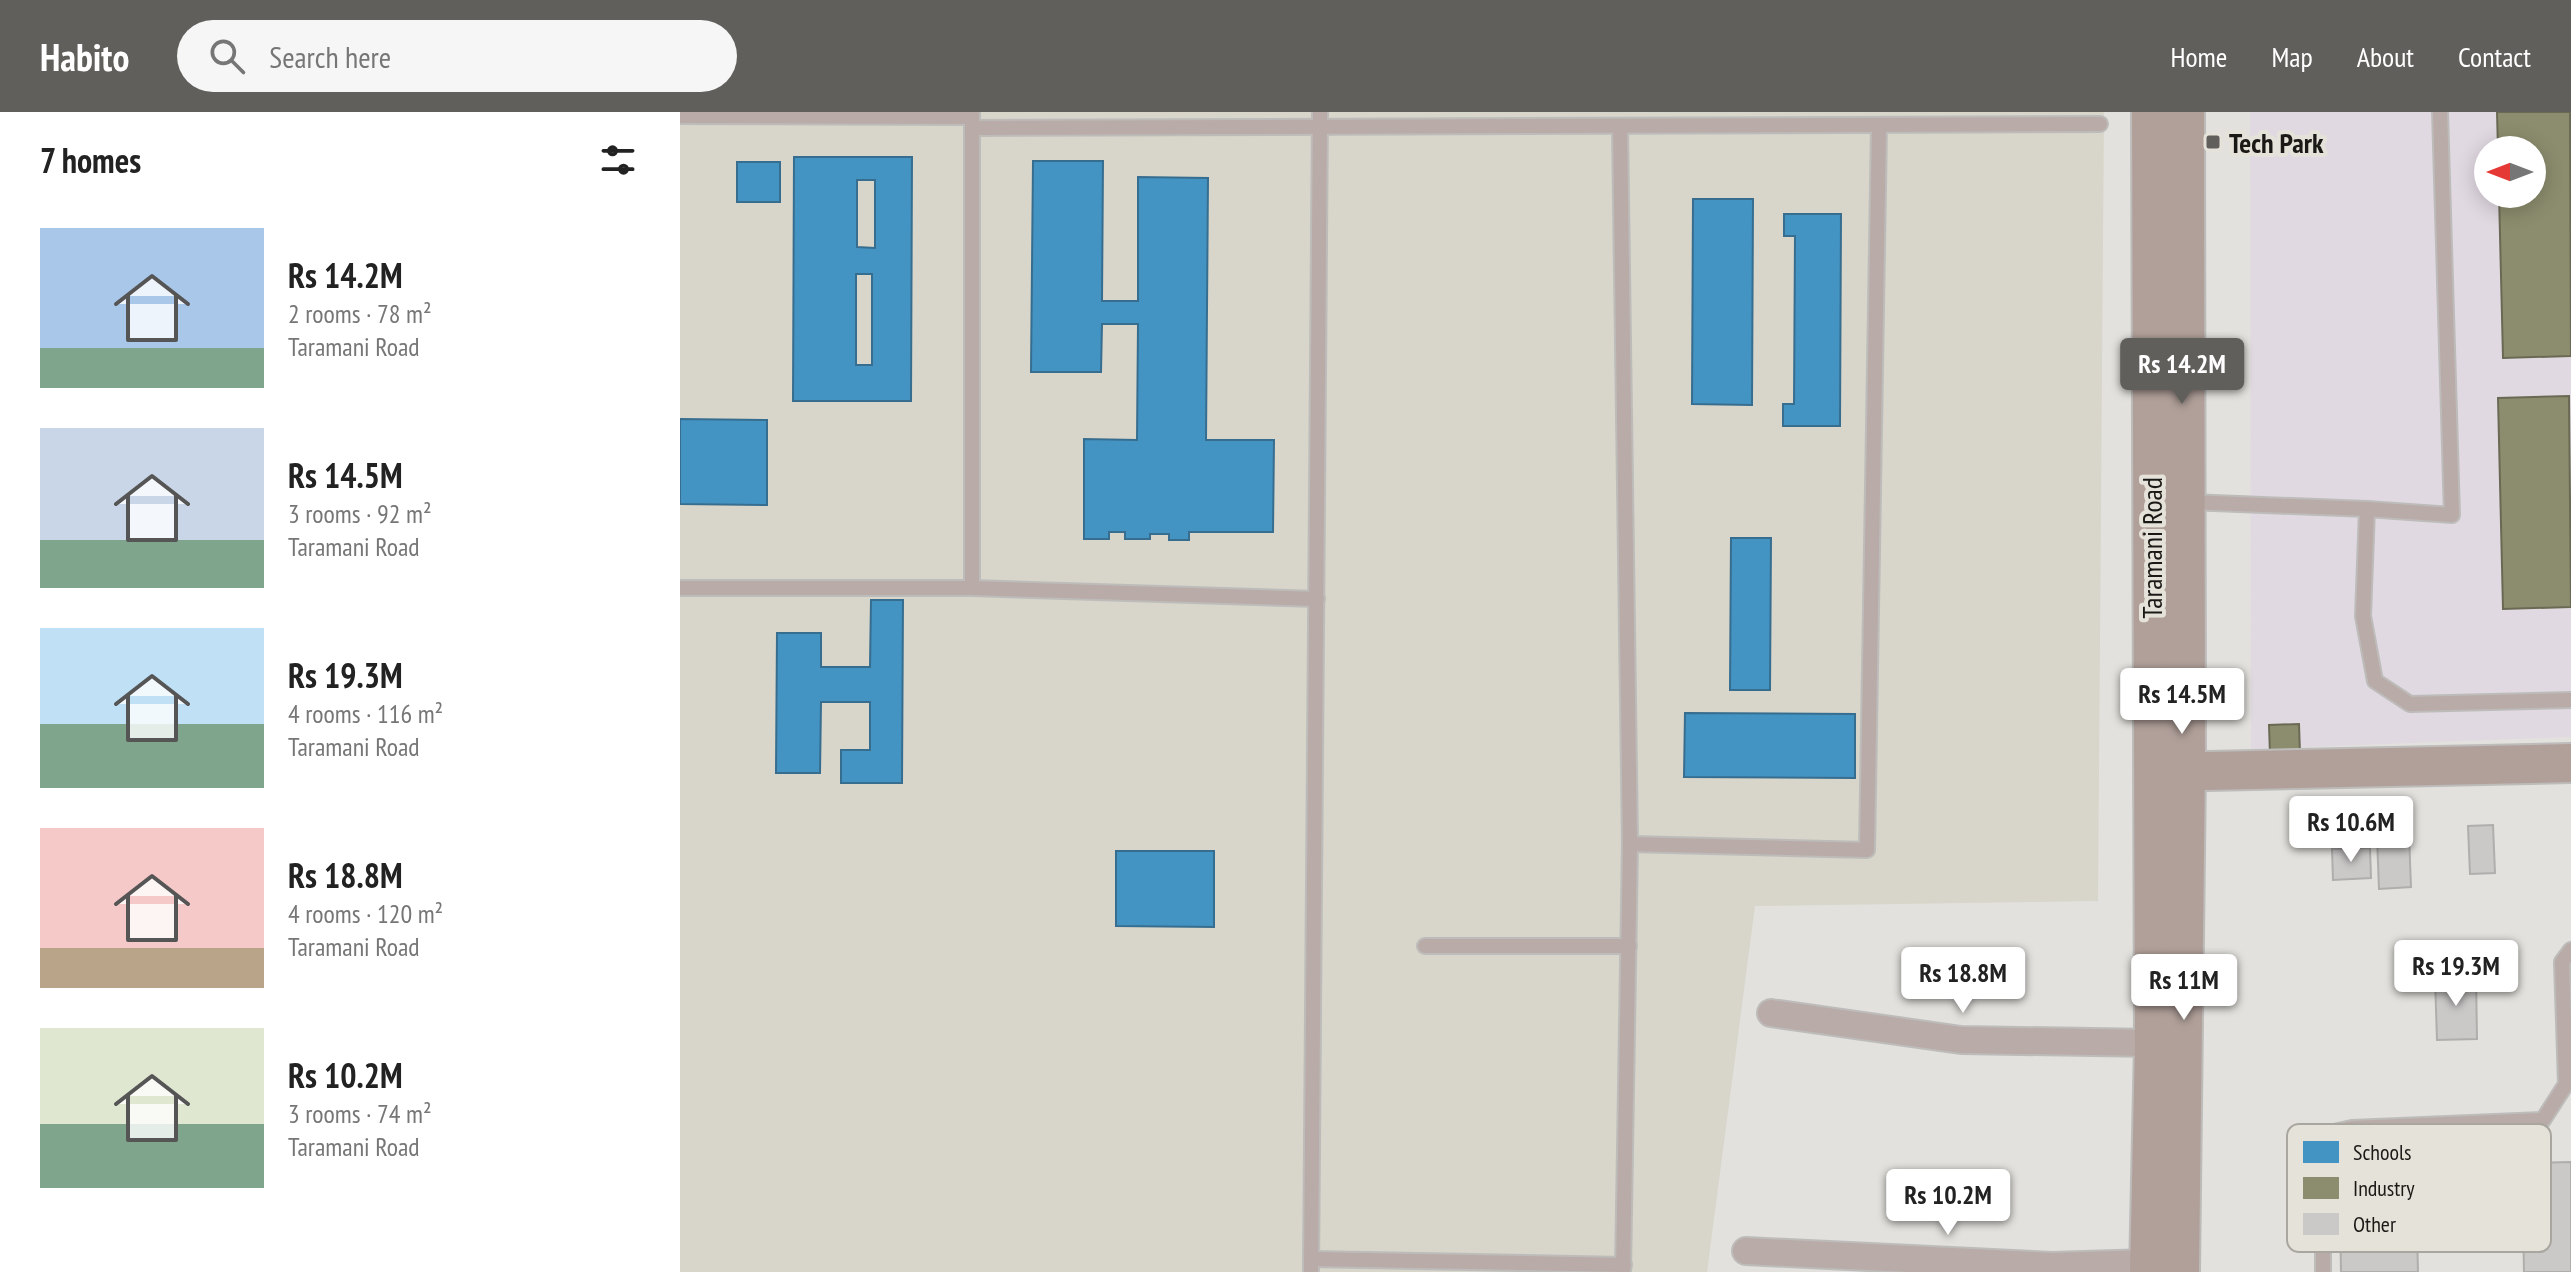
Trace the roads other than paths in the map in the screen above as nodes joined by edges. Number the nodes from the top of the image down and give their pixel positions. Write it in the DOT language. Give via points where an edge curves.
graph roads {
  1 [pos="2151,112"];
  2 [pos="2185,112"];
  3 [pos="2440,112"];
  4 [pos="680,116"];
  5 [pos="972,119"];
  6 [pos="2010,119"];
  7 [pos="1320,120"];
  8 [pos="2100,124"];
  9 [pos="1879,126"];
  10 [pos="1620,127"];
  11 [pos="2185,502"];
  12 [pos="2367,509"];
  13 [pos="680,588"];
  14 [pos="972,588"];
  15 [pos="1317,599"];
  16 [pos="2571,700"];
  17 [pos="2571,763"];
  18 [pos="2168,772"];
  19 [pos="1630,844"];
  20 [pos="1425,946"];
  21 [pos="1629,946"];
  22 [pos="2571,950"];
  23 [pos="1771,1013"];
  24 [pos="2154,1043"];
  25 [pos="2568,1084"];
  26 [pos="2448,1124"];
  27 [pos="1746,1251"];
  28 [pos="1311,1266"];
  29 [pos="1624,1268"];
  30 [pos="2160,1269"];
  1 -- 18 [label="street, Taramani Road"];
  2 -- 11 [label="street, Taramani Road"];
  3 -- 12 [label="lane" via="2452,515"];
  4 -- 5 [label="lane"];
  5 -- 7 [label="lane"];
  5 -- 14 [label="lane"];
  6 -- 8 [label="lane"];
  6 -- 9 [label="lane"];
  7 -- 10 [label="lane"];
  7 -- 15 [label="lane"];
  9 -- 10 [label="lane"];
  9 -- 19 [label="lane" via="1867,850"];
  10 -- 19 [label="lane"];
  11 -- 12 [label="lane"];
  11 -- 18 [label="street, Taramani Road"];
  12 -- 16 [label="lane" via="2363,616 2375,681 2410,704"];
  13 -- 14 [label="lane"];
  14 -- 15 [label="lane"];
  15 -- 28 [label="lane"];
  17 -- 18 [label="street"];
  18 -- 24 [label="street, Taramani Road"];
  18 -- 30 [label="street, Taramani Road"];
  19 -- 21 [label="lane"];
  20 -- 21 [label="lane"];
  21 -- 29 [label="lane"];
  22 -- 25 [label="lane" via="2562,962"];
  23 -- 24 [label="street" via="1961,1040"];
  24 -- 30 [label="street, Taramani Road"];
  25 -- 26 [label="lane" via="2543,1120"];
  27 -- 30 [label="street"];
  28 -- 29 [label="lane"];
}
